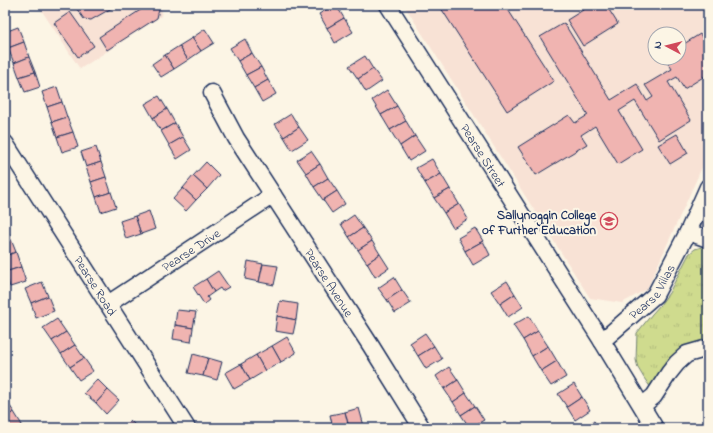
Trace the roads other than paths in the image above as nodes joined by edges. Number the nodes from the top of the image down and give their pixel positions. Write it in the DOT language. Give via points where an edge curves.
graph roads {
  1 [pos="388,5"];
  2 [pos="212,93"];
  3 [pos="5,143"];
  4 [pos="708,188"];
  5 [pos="273,195"];
  6 [pos="688,232"];
  7 [pos="708,239"];
  8 [pos="108,304"];
  9 [pos="602,341"];
  10 [pos="708,348"];
  11 [pos="642,406"];
  12 [pos="187,428"];
  13 [pos="422,428"];
  14 [pos="655,428"];
  1 -- 9 [label="street, Pearse Street"];
  2 -- 5 [label="street, Pearse Avenue" via="236,138"];
  3 -- 8 [label="street, Pearse Road"];
  4 -- 6 [label="street, Pearse Villas"];
  5 -- 8 [label="street, Pearse Drive"];
  5 -- 13 [label="street, Pearse Avenue"];
  6 -- 7 [label="street"];
  6 -- 9 [label="street, Pearse Villas" via="655,295"];
  8 -- 12 [label="street, Pearse Road"];
  9 -- 11 [label="street, Pearse Street"];
  10 -- 11 [label="street" via="688,354 677,363 654,396"];
  11 -- 14 [label="street, Pearse Street"];
}
